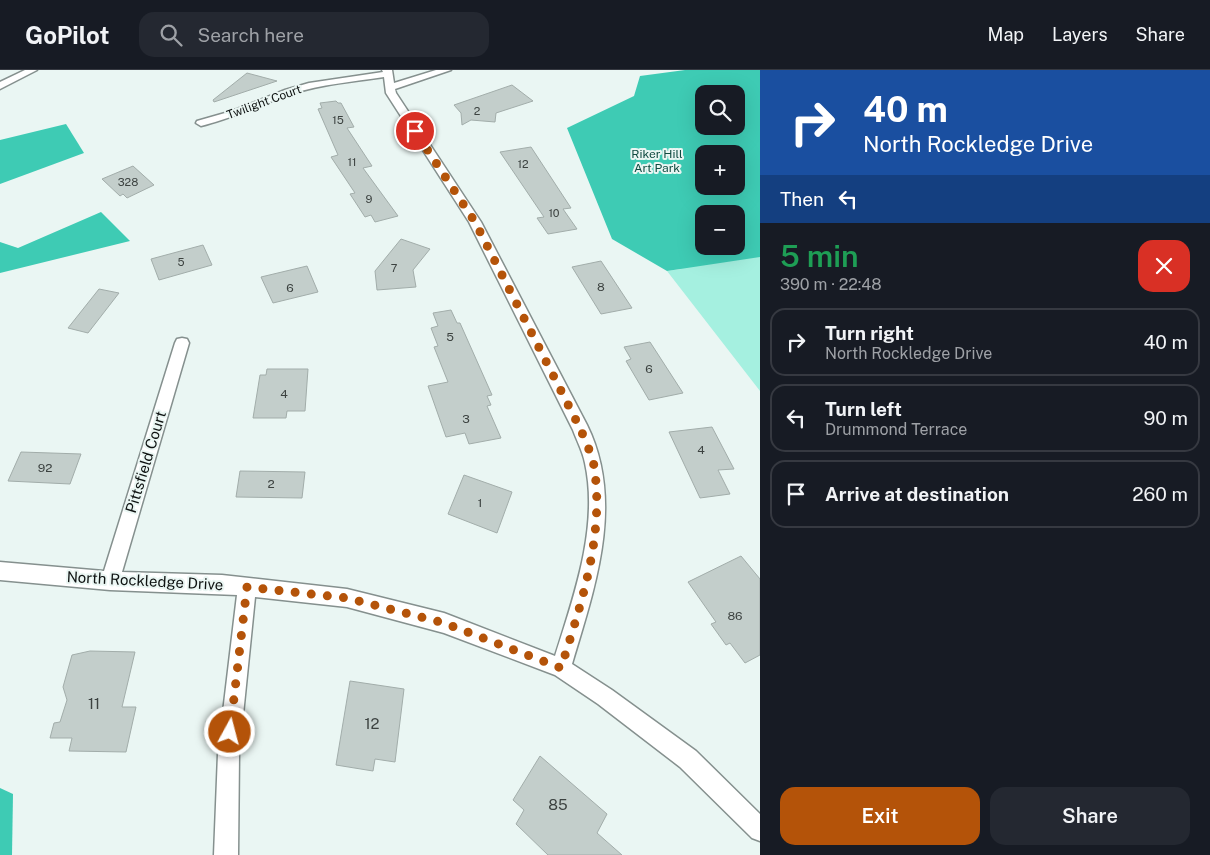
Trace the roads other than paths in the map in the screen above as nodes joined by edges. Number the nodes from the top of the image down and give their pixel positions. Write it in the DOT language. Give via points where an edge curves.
graph roads {
  1 [pos="32,70"];
  2 [pos="446,70"];
  3 [pos="388,77"];
  4 [pos="0,86"];
  5 [pos="201,123"];
  6 [pos="182,343"];
  7 [pos="0,571"];
  8 [pos="110,580"];
  9 [pos="247,587"];
  10 [pos="561,668"];
  11 [pos="760,830"];
  12 [pos="226,855"];
  1 -- 4 [label="street"];
  2 -- 3 [label="street, Twilight Court"];
  3 -- 5 [label="street, Twilight Court" via="312,85"];
  3 -- 10 [label="street" via="391,93 475,222 581,430 594,465 596,512 592,557"];
  6 -- 8 [label="street, Pittsfield Court"];
  7 -- 8 [label="street, North Rockledge Drive"];
  8 -- 9 [label="street, North Rockledge Drive"];
  9 -- 10 [label="street, North Rockledge Drive" via="347,598 444,623"];
  9 -- 12 [label="street" via="228,750"];
  10 -- 11 [label="street, North Rockledge Drive" via="688,759"];
}
